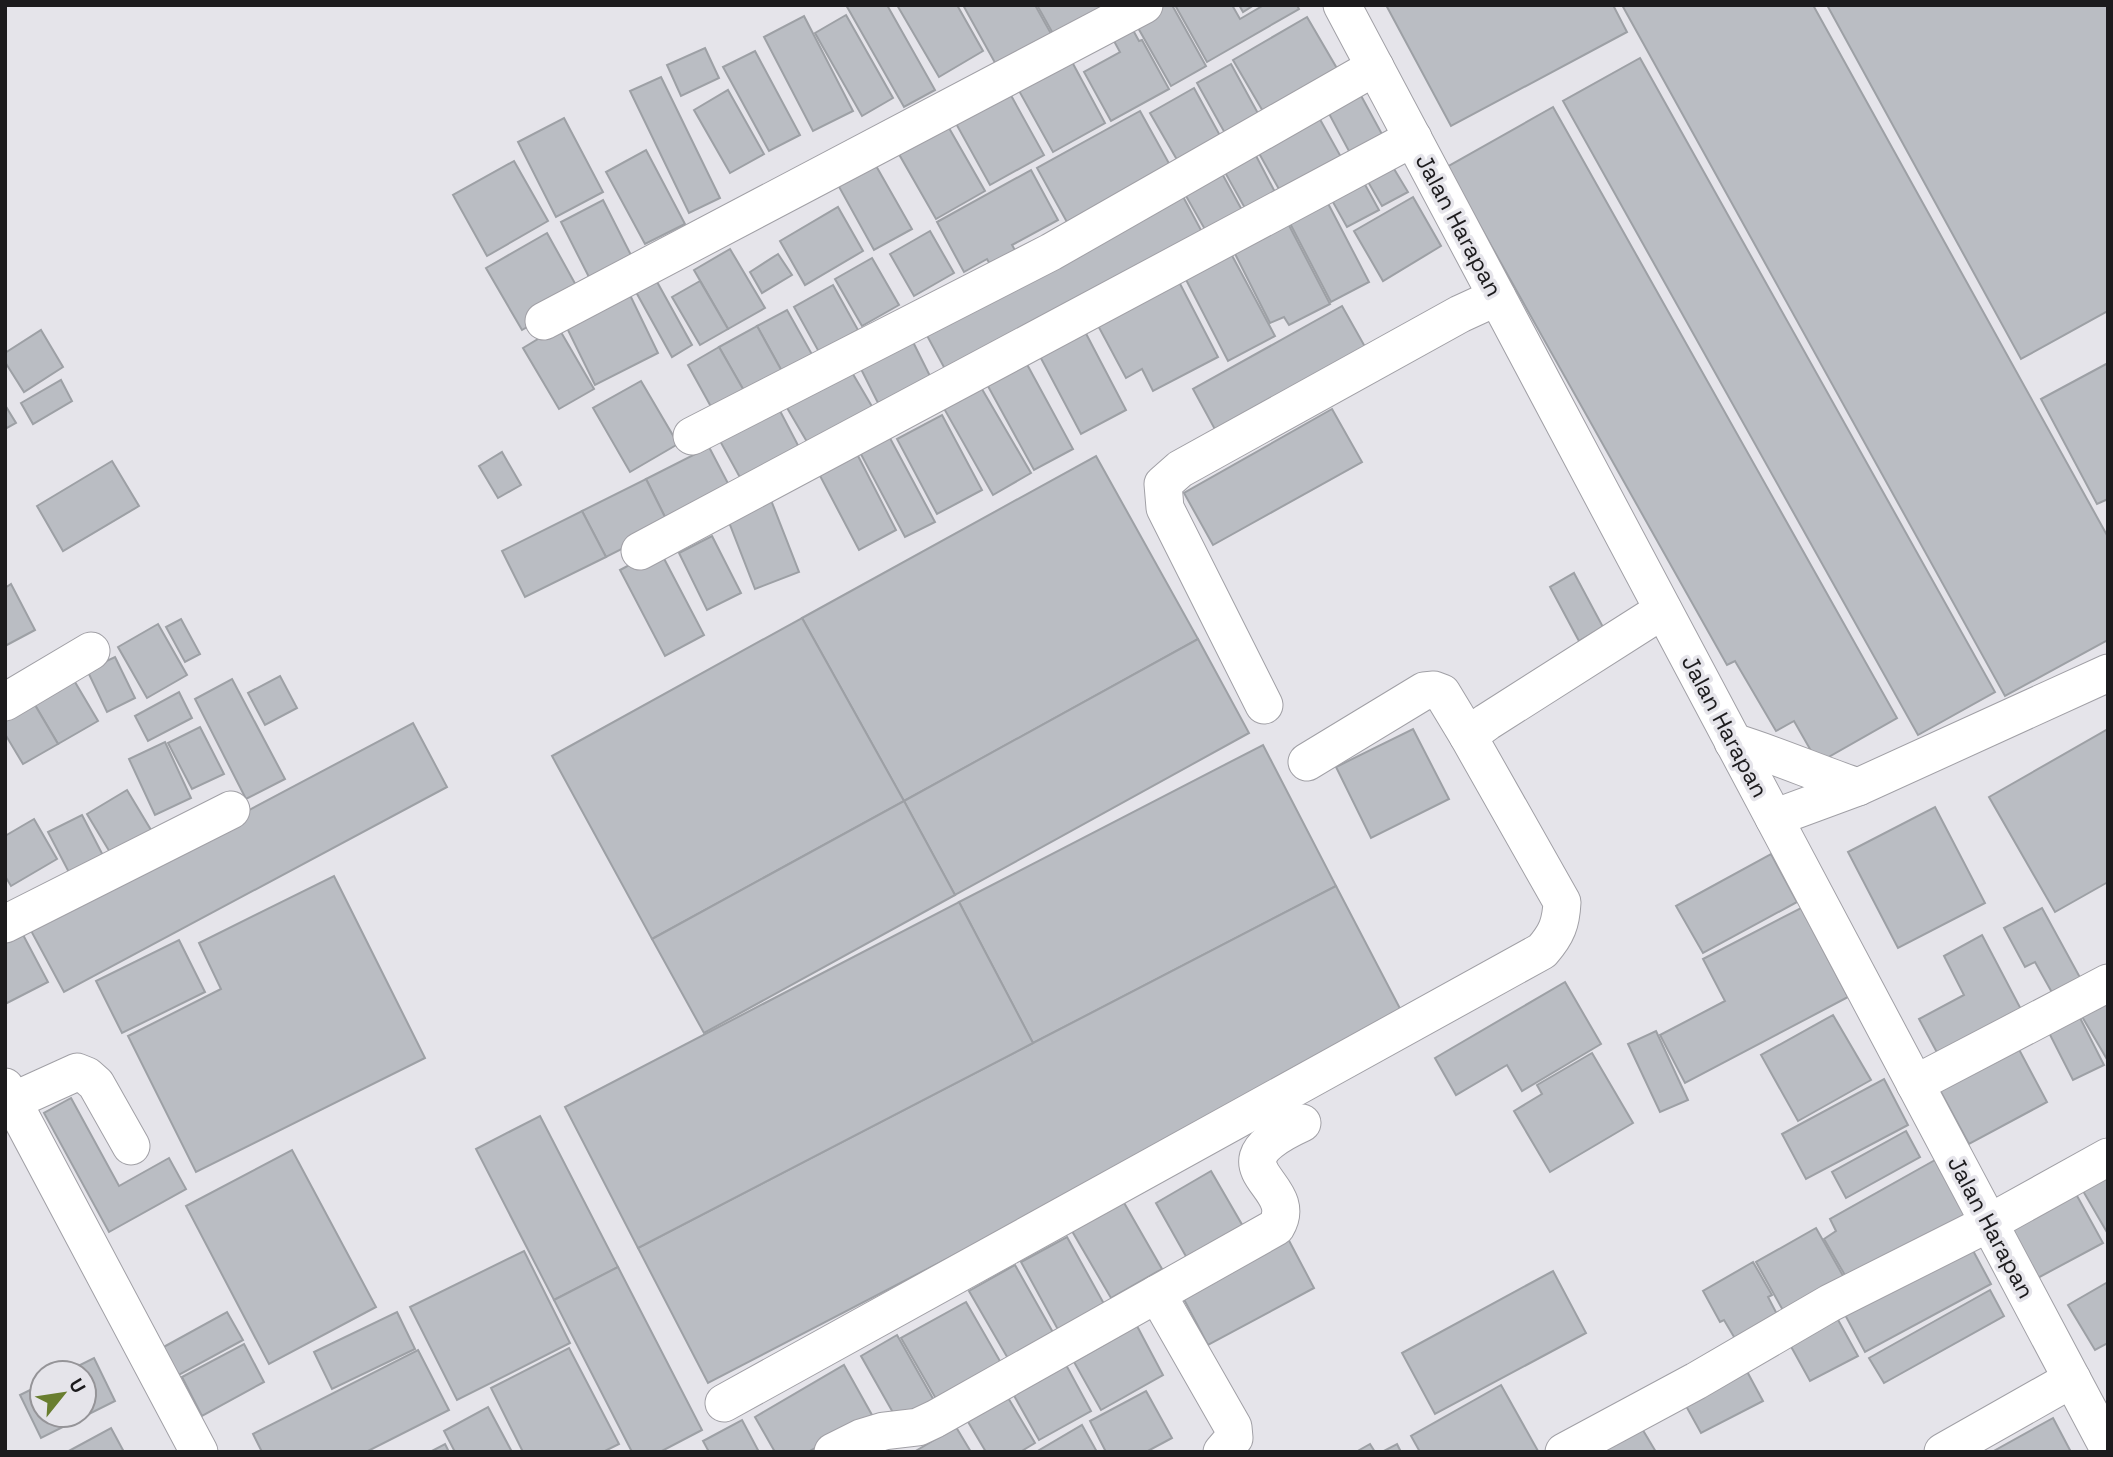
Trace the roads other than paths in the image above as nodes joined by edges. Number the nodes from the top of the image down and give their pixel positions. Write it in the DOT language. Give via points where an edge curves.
graph roads {
  1 [pos="1144,5"];
  2 [pos="1342,5"];
  3 [pos="1375,67"];
  4 [pos="1413,138"];
  5 [pos="1497,297"];
  6 [pos="544,321"];
  7 [pos="692,436"];
  8 [pos="640,551"];
  9 [pos="1663,610"];
  10 [pos="91,651"];
  11 [pos="2108,673"];
  12 [pos="5,702"];
  13 [pos="1264,705"];
  14 [pos="1468,736"];
  15 [pos="1733,742"];
  16 [pos="1307,762"];
  17 [pos="1858,787"];
  18 [pos="231,810"];
  19 [pos="1774,818"];
  20 [pos="5,924"];
  21 [pos="2108,983"];
  22 [pos="1915,1084"];
  23 [pos="9,1094"];
  24 [pos="1302,1124"];
  25 [pos="131,1146"];
  26 [pos="2108,1157"];
  27 [pos="1989,1223"];
  28 [pos="1157,1294"];
  29 [pos="2072,1379"];
  30 [pos="724,1403"];
  31 [pos="2108,1447"];
  32 [pos="200,1452"];
  33 [pos="833,1452"];
  34 [pos="1222,1452"];
  35 [pos="1564,1452"];
  36 [pos="1943,1452"];
  1 -- 6 [label="street"];
  2 -- 3 [label="street, Jalan Harapan"];
  3 -- 4 [label="street, Jalan Harapan"];
  3 -- 7 [label="street" via="1051,252"];
  4 -- 5 [label="street, Jalan Harapan"];
  4 -- 8 [label="street"];
  5 -- 9 [label="street, Jalan Harapan"];
  5 -- 13 [label="street" via="1180,469 1163,484 1165,508"];
  9 -- 14 [label="street"];
  9 -- 15 [label="street, Jalan Harapan"];
  10 -- 12 [label="street"];
  11 -- 17 [label="street"];
  14 -- 16 [label="street" via="1442,693 1424,691"];
  14 -- 30 [label="street" via="1562,902 1562,922 1542,951"];
  15 -- 17 [label="street"];
  15 -- 19 [label="street, Jalan Harapan"];
  17 -- 19 [label="street"];
  18 -- 20 [label="street"];
  19 -- 22 [label="street, Jalan Harapan"];
  21 -- 22 [label="street"];
  22 -- 27 [label="street, Jalan Harapan"];
  23 -- 25 [label="street" via="77,1072 87,1076"];
  23 -- 32 [label="street"];
  24 -- 28 [label="street" via="1277,1135 1257,1156 1258,1169 1282,1206 1276,1227"];
  26 -- 27 [label="street"];
  27 -- 29 [label="street, Jalan Harapan"];
  27 -- 35 [label="street" via="1830,1303"];
  28 -- 33 [label="street" via="927,1423 861,1438"];
  28 -- 34 [label="street" via="1233,1427 1234,1438"];
  29 -- 31 [label="street, Jalan Harapan"];
  29 -- 36 [label="street"];
}
